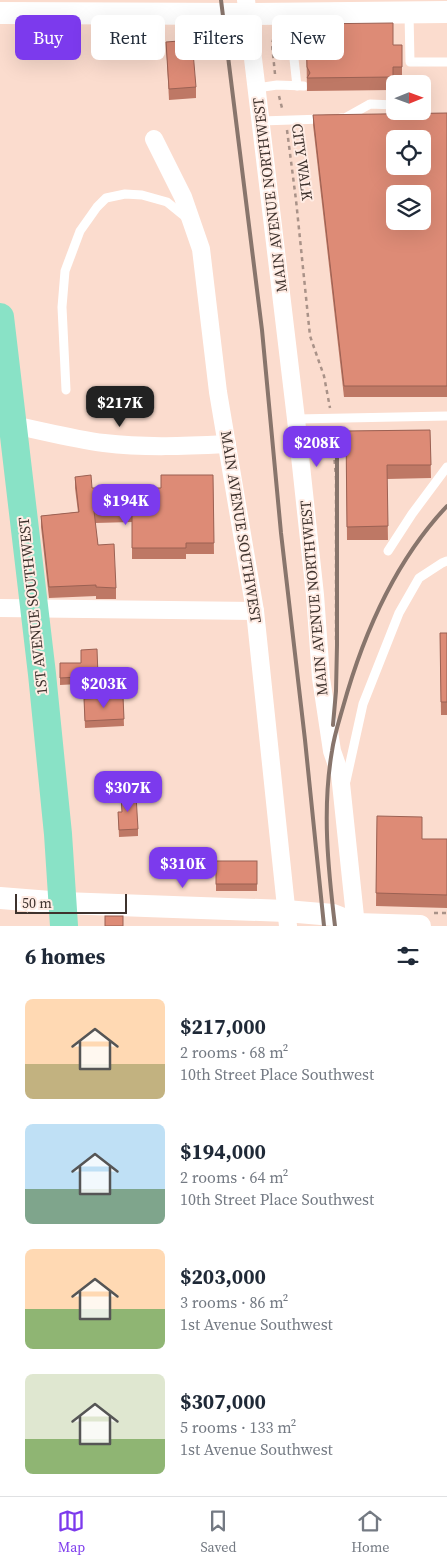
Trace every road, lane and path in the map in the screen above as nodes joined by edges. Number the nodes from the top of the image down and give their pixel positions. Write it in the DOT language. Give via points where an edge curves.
graph roads {
  1 [pos="247,7"];
  2 [pos="0,12"];
  3 [pos="447,12"];
  4 [pos="409,13"];
  5 [pos="274,60"];
  6 [pos="296,60"];
  7 [pos="447,62"];
  8 [pos="277,85"];
  9 [pos="257,88"];
  10 [pos="386,105"];
  11 [pos="285,120"];
  12 [pos="261,121"];
  13 [pos="154,138"];
  14 [pos="192,222"];
  15 [pos="1,329"];
  16 [pos="66,390"];
  17 [pos="447,416"];
  18 [pos="296,419"];
  19 [pos="331,419"];
  20 [pos="13,425"];
  21 [pos="227,444"];
  22 [pos="447,467"];
  23 [pos="388,551"];
  24 [pos="447,561"];
  25 [pos="0,608"];
  26 [pos="34,608"];
  27 [pos="255,611"];
  28 [pos="336,642"];
  29 [pos="343,794"];
  30 [pos="0,898"];
  31 [pos="63,915"];
  32 [pos="287,918"];
  33 [pos="356,925"];
  34 [pos="420,926"];
  1 -- 2 [label="street"];
  1 -- 4 [label="street"];
  1 -- 9 [label="street, MAIN AVENUE NORTHWEST"];
  3 -- 4 [label="street"];
  4 -- 7 [label="lane" via="410,62"];
  5 -- 8 [label="path, CITY WALK"];
  6 -- 8 [label="lane" via="301,86"];
  8 -- 9 [label="lane"];
  8 -- 11 [label="path, CITY WALK"];
  9 -- 12 [label="street, MAIN AVENUE NORTHWEST"];
  10 -- 11 [label="lane" via="370,104 345,118"];
  11 -- 12 [label="lane"];
  11 -- 19 [label="path, CITY WALK" via="310,336 324,376"];
  12 -- 18 [label="street, MAIN AVENUE NORTHWEST"];
  13 -- 14 [label="street, MAIN AVENUE SOUTHWEST"];
  14 -- 16 [label="lane" via="167,202 142,195 106,198 96,208 80,231 65,271 62,307"];
  14 -- 21 [label="street, MAIN AVENUE SOUTHWEST" via="201,249"];
  15 -- 20 [label="main road, 1ST AVENUE SOUTHWEST"];
  17 -- 19 [label="lane"];
  18 -- 19 [label="lane"];
  18 -- 29 [label="street, MAIN AVENUE NORTHWEST" via="325,713"];
  19 -- 28 [label="path, CITY WALK" via="336,478"];
  20 -- 21 [label="street" via="102,443 164,446"];
  20 -- 26 [label="main road, 1ST AVENUE SOUTHWEST"];
  21 -- 27 [label="street, MAIN AVENUE SOUTHWEST"];
  22 -- 23 [label="lane"];
  24 -- 29 [label="lane" via="419,578 399,613 363,704"];
  25 -- 26 [label="street"];
  26 -- 27 [label="street"];
  26 -- 31 [label="main road, 1ST AVENUE SOUTHWEST"];
  27 -- 32 [label="street, MAIN AVENUE SOUTHWEST"];
  29 -- 33 [label="street, MAIN AVENUE NORTHWEST"];
  30 -- 31 [label="street"];
  31 -- 32 [label="street"];
  32 -- 33 [label="street" via="333,915"];
  33 -- 34 [label="street"];
}
